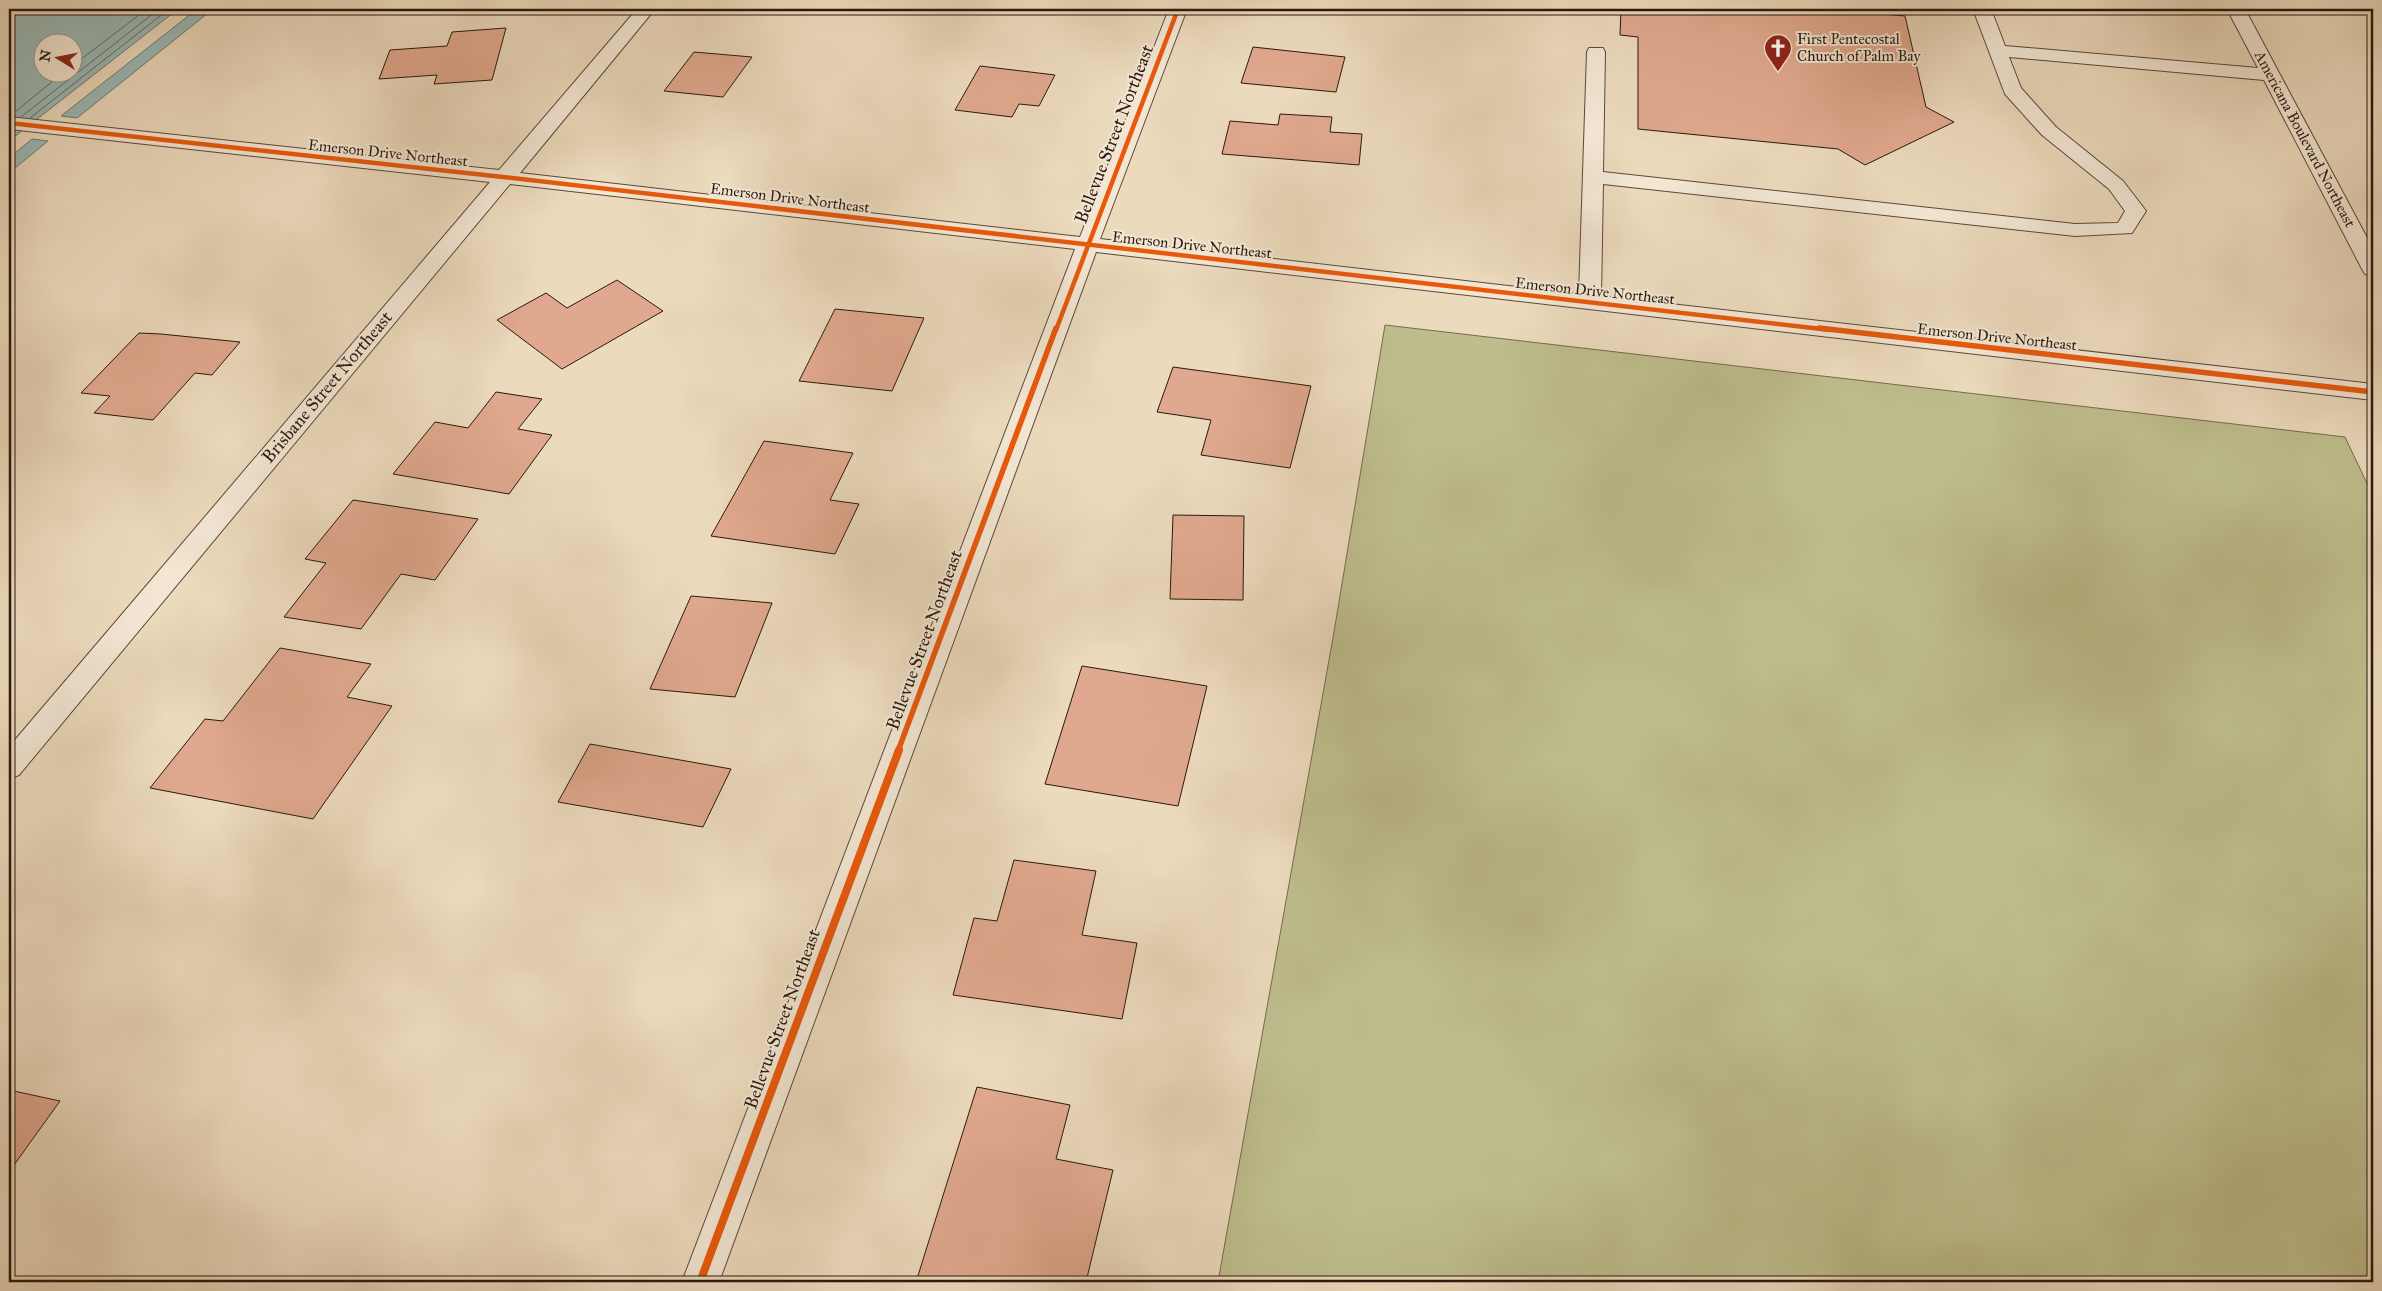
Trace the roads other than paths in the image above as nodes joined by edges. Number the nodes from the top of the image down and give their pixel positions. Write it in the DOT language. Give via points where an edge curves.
graph roads {
  1 [pos="646,9"];
  2 [pos="1178,9"];
  3 [pos="1982,9"];
  4 [pos="2236,9"];
  5 [pos="1999,51"];
  6 [pos="1596,52"];
  7 [pos="2270,75"];
  8 [pos="9,123"];
  9 [pos="504,177"];
  10 [pos="1593,177"];
  11 [pos="1087,246"];
  12 [pos="2373,270"];
  13 [pos="1590,303"];
  14 [pos="2373,392"];
  15 [pos="9,767"];
  16 [pos="700,1282"];
  1 -- 9 [label="street, Brisbane Street Northeast"];
  2 -- 11 [label="street, Bellevue Street Northeast"];
  3 -- 5 [label="street"];
  4 -- 7 [label="street, Americana Boulevard Northeast"];
  5 -- 7 [label="street"];
  5 -- 10 [label="street" via="2012,90 2049,132 2116,186 2136,211 2125,229 2075,230"];
  6 -- 10 [label="street"];
  7 -- 12 [label="street, Americana Boulevard Northeast"];
  8 -- 9 [label="street, Emerson Drive Northeast"];
  9 -- 11 [label="street, Emerson Drive Northeast"];
  9 -- 15 [label="street, Brisbane Street Northeast"];
  10 -- 13 [label="street"];
  11 -- 13 [label="street, Emerson Drive Northeast"];
  11 -- 16 [label="street, Bellevue Street Northeast"];
  13 -- 14 [label="street, Emerson Drive Northeast"];
}
